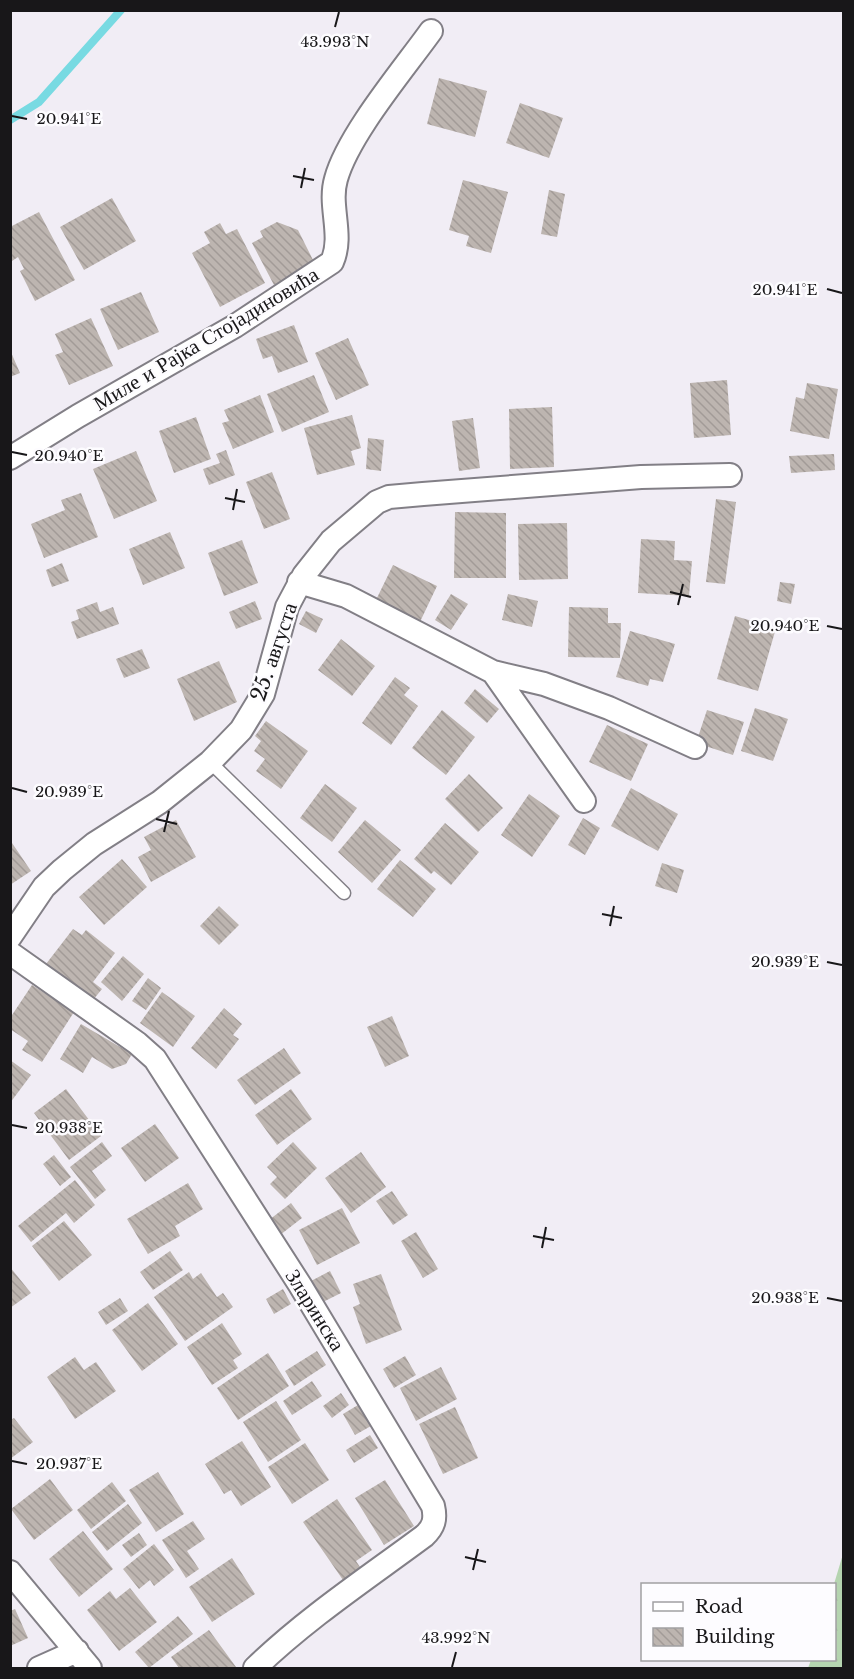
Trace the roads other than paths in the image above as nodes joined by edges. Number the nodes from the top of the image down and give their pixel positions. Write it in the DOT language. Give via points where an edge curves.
graph roads {
  1 [pos="431,31"];
  2 [pos="10,458"];
  3 [pos="730,475"];
  4 [pos="299,582"];
  5 [pos="493,672"];
  6 [pos="695,747"];
  7 [pos="210,762"];
  8 [pos="584,801"];
  9 [pos="344,893"];
  10 [pos="10,937"];
  11 [pos="10,953"];
  12 [pos="10,1572"];
  13 [pos="83,1660"];
  14 [pos="39,1668"];
  15 [pos="255,1668"];
  1 -- 2 [label="street, Миле и Рајка Стојадиновића" via="342,162 334,185 337,242 332,262 235,326"];
  3 -- 4 [label="street, 25. августа" via="641,477 389,497 367,508 340,533"];
  4 -- 5 [label="street" via="346,596"];
  4 -- 7 [label="street, 25. августа" via="280,626 262,694 241,730"];
  5 -- 6 [label="street" via="521,676 609,708"];
  5 -- 8 [label="street"];
  7 -- 9 [label="lane"];
  7 -- 10 [label="street, 25. августа" via="62,870 44,887"];
  11 -- 15 [label="street, Зларинска" via="155,1059 300,1285 433,1506 432,1529 334,1600"];
  12 -- 13 [label="street"];
  13 -- 14 [label="street"];
}
